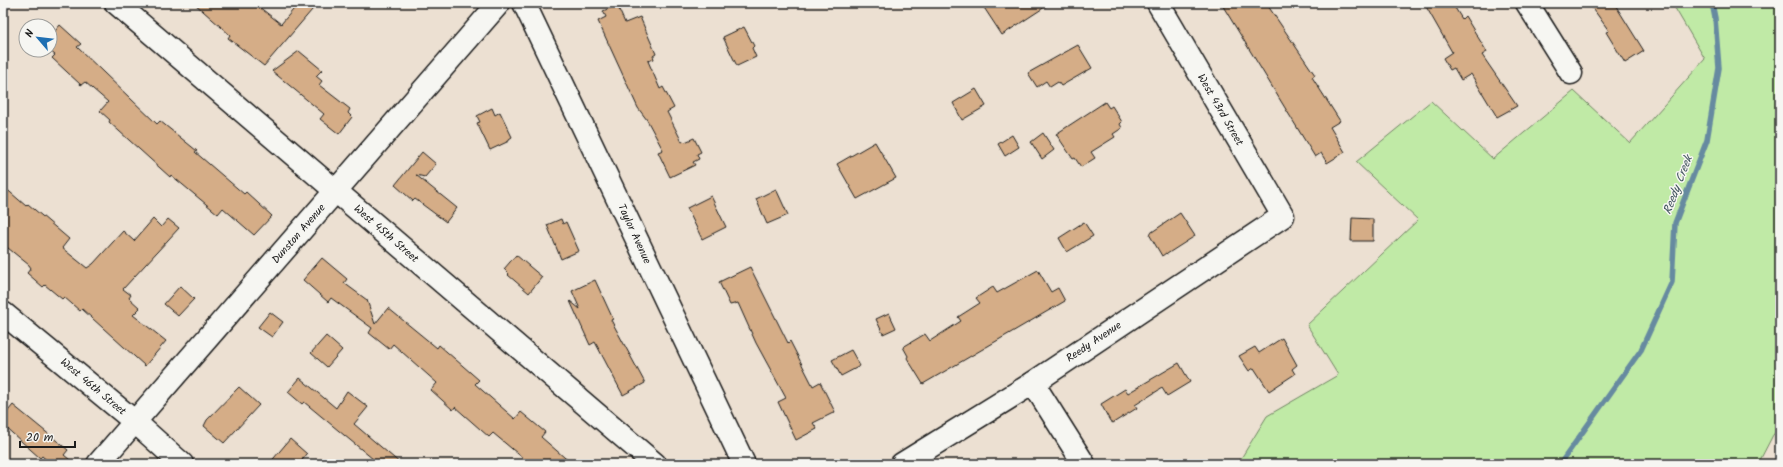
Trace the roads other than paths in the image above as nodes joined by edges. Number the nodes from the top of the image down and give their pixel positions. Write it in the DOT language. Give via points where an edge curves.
graph roads {
  1 [pos="116,3"];
  2 [pos="499,3"];
  3 [pos="524,3"];
  4 [pos="1158,3"];
  5 [pos="1527,3"];
  6 [pos="1572,73"];
  7 [pos="336,191"];
  8 [pos="1283,216"];
  9 [pos="3,313"];
  10 [pos="1033,383"];
  11 [pos="134,421"];
  12 [pos="98,464"];
  13 [pos="182,464"];
  14 [pos="655,464"];
  15 [pos="744,464"];
  16 [pos="902,464"];
  17 [pos="1084,464"];
  1 -- 7 [label="street, West 45th Street"];
  2 -- 7 [label="street, Dunston Avenue"];
  3 -- 15 [label="street, Taylor Avenue"];
  4 -- 8 [label="street, West 43rd Street"];
  5 -- 6 [label="street"];
  7 -- 11 [label="street, Dunston Avenue"];
  7 -- 14 [label="street, West 45th Street"];
  8 -- 10 [label="street, Reedy Avenue"];
  9 -- 11 [label="street, West 46th Street"];
  10 -- 16 [label="street, Reedy Avenue"];
  10 -- 17 [label="street"];
  11 -- 12 [label="street, Dunston Avenue"];
  11 -- 13 [label="street, West 46th Street"];
}
